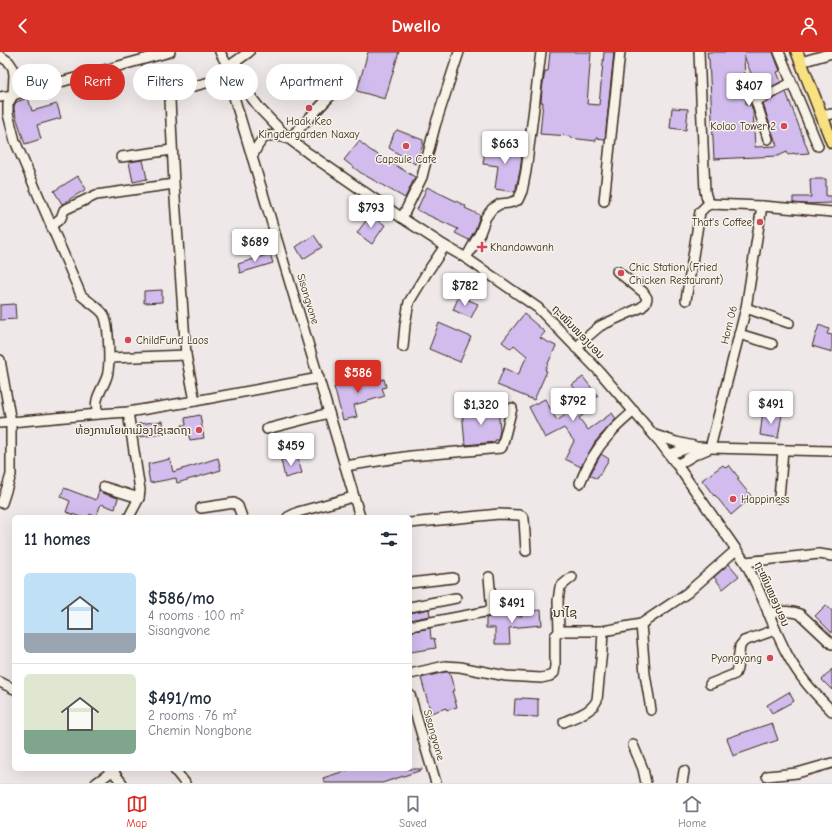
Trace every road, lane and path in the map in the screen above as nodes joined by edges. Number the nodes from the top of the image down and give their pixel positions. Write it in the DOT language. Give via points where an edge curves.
graph roads {
  1 [pos="170,52"];
  2 [pos="220,52"];
  3 [pos="459,52"];
  4 [pos="541,52"];
  5 [pos="620,52"];
  6 [pos="699,52"];
  7 [pos="779,52"];
  8 [pos="246,53"];
  9 [pos="832,53"];
  10 [pos="0,56"];
  11 [pos="799,57"];
  12 [pos="226,64"];
  13 [pos="232,64"];
  14 [pos="12,66"];
  15 [pos="62,82"];
  16 [pos="205,83"];
  17 [pos="791,83"];
  18 [pos="750,88"];
  19 [pos="12,95"];
  20 [pos="0,97"];
  21 [pos="12,97"];
  22 [pos="235,100"];
  23 [pos="253,100"];
  24 [pos="326,100"];
  25 [pos="756,101"];
  26 [pos="827,115"];
  27 [pos="289,139"];
  28 [pos="768,139"];
  29 [pos="832,142"];
  30 [pos="818,146"];
  31 [pos="172,150"];
  32 [pos="121,157"];
  33 [pos="252,157"];
  34 [pos="174,184"];
  35 [pos="604,201"];
  36 [pos="711,204"];
  37 [pos="762,206"];
  38 [pos="832,212"];
  39 [pos="402,218"];
  40 [pos="51,226"];
  41 [pos="444,246"];
  42 [pos="466,258"];
  43 [pos="617,271"];
  44 [pos="686,300"];
  45 [pos="746,308"];
  46 [pos="789,323"];
  47 [pos="739,334"];
  48 [pos="772,344"];
  49 [pos="403,347"];
  50 [pos="576,348"];
  51 [pos="186,355"];
  52 [pos="110,358"];
  53 [pos="0,360"];
  54 [pos="319,378"];
  55 [pos="195,401"];
  56 [pos="512,408"];
  57 [pos="634,411"];
  58 [pos="128,412"];
  59 [pos="329,413"];
  60 [pos="98,414"];
  61 [pos="11,422"];
  62 [pos="0,423"];
  63 [pos="267,429"];
  64 [pos="655,436"];
  65 [pos="700,447"];
  66 [pos="710,448"];
  67 [pos="783,450"];
  68 [pos="832,451"];
  69 [pos="670,454"];
  70 [pos="677,465"];
  71 [pos="345,466"];
  72 [pos="580,483"];
  73 [pos="104,487"];
  74 [pos="353,497"];
  75 [pos="139,498"];
  76 [pos="779,498"];
  77 [pos="2,503"];
  78 [pos="200,508"];
  79 [pos="130,515"];
  80 [pos="241,515"];
  81 [pos="292,515"];
  82 [pos="359,515"];
  83 [pos="412,523"];
  84 [pos="736,550"];
  85 [pos="526,551"];
  86 [pos="832,556"];
  87 [pos="745,562"];
  88 [pos="489,577"];
  89 [pos="572,577"];
  90 [pos="453,578"];
  91 [pos="412,583"];
  92 [pos="456,598"];
  93 [pos="412,607"];
  94 [pos="511,607"];
  95 [pos="492,611"];
  96 [pos="768,613"];
  97 [pos="641,624"];
  98 [pos="412,626"];
  99 [pos="775,630"];
  100 [pos="603,631"];
  101 [pos="559,632"];
  102 [pos="832,644"];
  103 [pos="412,674"];
  104 [pos="0,682"];
  105 [pos="710,684"];
  106 [pos="12,688"];
  107 [pos="412,708"];
  108 [pos="651,710"];
  109 [pos="832,711"];
  110 [pos="414,722"];
  111 [pos="564,722"];
  112 [pos="633,745"];
  113 [pos="832,763"];
  114 [pos="112,771"];
  115 [pos="114,771"];
  116 [pos="176,771"];
  117 [pos="684,771"];
  118 [pos="767,776"];
  119 [pos="96,783"];
  120 [pos="122,783"];
  121 [pos="185,783"];
  122 [pos="436,783"];
  123 [pos="646,783"];
  124 [pos="682,783"];
  1 -- 15 [label="street"];
  2 -- 12 [label="street, ຖະໜົນໜອງບອນ"];
  3 -- 39 [label="street" via="435,126 422,177"];
  4 -- 42 [label="street" via="522,191 518,200 500,204 492,209"];
  5 -- 35 [label="street"];
  6 -- 36 [label="street" via="705,191"];
  7 -- 17 [label="street"];
  8 -- 13 [label="street"];
  9 -- 11 [label="street"];
  10 -- 14 [label="street"];
  11 -- 26 [label="main road"];
  16 -- 31 [label="street" via="176,91 170,100"];
  17 -- 25 [label="street"];
  17 -- 30 [label="street"];
  18 -- 25 [label="street"];
  19 -- 20 [label="street"];
  21 -- 40 [label="street" via="8,104 8,114 15,141"];
  22 -- 33 [label="street, Sisangvone"];
  23 -- 27 [label="street, ຖະໜົນໜອງບອນ"];
  24 -- 27 [label="street"];
  25 -- 28 [label="street"];
  26 -- 29 [label="main road"];
  27 -- 33 [label="street" via="270,135 263,138"];
  27 -- 39 [label="street, ຖະໜົນໜອງບອນ"];
  31 -- 32 [label="street"];
  31 -- 34 [label="street"];
  33 -- 54 [label="street, Sisangvone"];
  34 -- 40 [label="street" via="96,195 64,210 61,218"];
  34 -- 51 [label="street"];
  36 -- 37 [label="street"];
  36 -- 44 [label="street" via="700,212"];
  37 -- 38 [label="street"];
  37 -- 45 [label="street, Hom 06"];
  39 -- 41 [label="street, ຖະໜົນໜອງບອນ"];
  40 -- 52 [label="street" via="81,295 104,314"];
  41 -- 42 [label="street, ຖະໜົນໜອງບອນ"];
  41 -- 49 [label="street" via="409,302"];
  42 -- 50 [label="street, ຖະໜົນໜອງບອນ" via="538,308"];
  43 -- 50 [label="street" via="643,292 647,298 646,302 642,307 600,326"];
  45 -- 46 [label="street"];
  45 -- 47 [label="street, Hom 06"];
  47 -- 48 [label="street"];
  47 -- 66 [label="street, Hom 06"];
  50 -- 57 [label="street, ຖະໜົນໜອງບອນ"];
  51 -- 52 [label="street"];
  51 -- 55 [label="street"];
  52 -- 60 [label="street" via="107,378 97,396"];
  53 -- 61 [label="street"];
  54 -- 55 [label="street"];
  54 -- 59 [label="street, Sisangvone"];
  55 -- 58 [label="street"];
  56 -- 71 [label="street" via="501,448 411,456"];
  57 -- 64 [label="street, ຖະໜົນໜອງບອນ"];
  57 -- 72 [label="street" via="609,434 594,455"];
  58 -- 60 [label="street"];
  58 -- 75 [label="street" via="140,485"];
  59 -- 63 [label="street"];
  59 -- 71 [label="street, Sisangvone"];
  60 -- 61 [label="street"];
  61 -- 62 [label="street"];
  61 -- 77 [label="street" via="11,474"];
  64 -- 65 [label="street"];
  64 -- 69 [label="street, ຖະໜົນໜອງບອນ"];
  65 -- 66 [label="street"];
  65 -- 69 [label="street"];
  66 -- 67 [label="street"];
  66 -- 70 [label="street"];
  67 -- 68 [label="street"];
  67 -- 76 [label="street"];
  69 -- 70 [label="street, ຖະໜົນໜອງບອນ"];
  70 -- 84 [label="street, ຖະໜົນໜອງບອນ"];
  71 -- 74 [label="street, Sisangvone"];
  73 -- 75 [label="street"];
  74 -- 81 [label="street"];
  74 -- 82 [label="street, Sisangvone"];
  75 -- 79 [label="street"];
  78 -- 80 [label="street" via="234,503"];
  83 -- 85 [label="street" via="519,514 524,519"];
  84 -- 87 [label="street, ຖະໜົນໜອງບອນ"];
  84 -- 97 [label="street" via="687,593"];
  86 -- 87 [label="street" via="819,554"];
  87 -- 96 [label="street, ຖະໜົນໜອງບອນ"];
  88 -- 95 [label="street"];
  89 -- 101 [label="street" via="560,587"];
  90 -- 91 [label="street"];
  92 -- 93 [label="street"];
  94 -- 95 [label="street"];
  95 -- 98 [label="street"];
  96 -- 99 [label="street, ຖະໜົນໜອງບອນ"];
  96 -- 102 [label="street" via="789,611 800,614"];
  97 -- 100 [label="street"];
  97 -- 108 [label="street" via="644,674"];
  99 -- 105 [label="street" via="744,640 740,646 734,674"];
  99 -- 109 [label="street, ຖະໜົນໜອງບອນ" via="796,671"];
  100 -- 101 [label="street"];
  100 -- 111 [label="street" via="597,700 586,712"];
  101 -- 103 [label="street" via="555,636 554,673 550,676 506,676 445,666"];
  104 -- 106 [label="street"];
  107 -- 110 [label="street, Sisangvone"];
  110 -- 122 [label="street, Sisangvone"];
  112 -- 123 [label="street"];
  113 -- 118 [label="street" via="797,773"];
  114 -- 119 [label="street"];
  115 -- 120 [label="street"];
  116 -- 121 [label="street"];
  117 -- 124 [label="street"];
}
